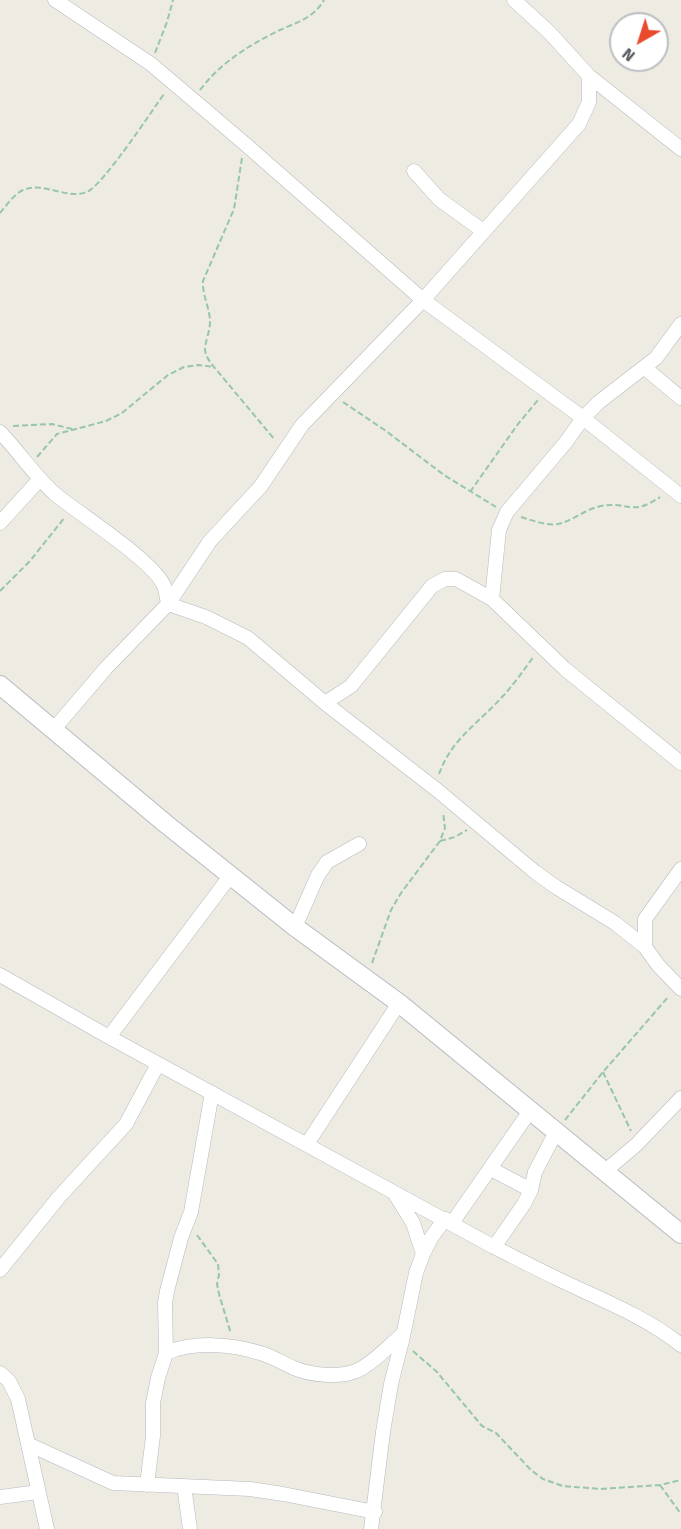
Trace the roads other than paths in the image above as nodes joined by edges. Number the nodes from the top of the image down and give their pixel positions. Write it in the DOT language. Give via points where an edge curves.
graph roads {
  1 [pos="56,0"];
  2 [pos="514,0"];
  3 [pos="589,76"];
  4 [pos="680,146"];
  5 [pos="414,171"];
  6 [pos="483,231"];
  7 [pos="423,300"];
  8 [pos="681,324"];
  9 [pos="645,368"];
  10 [pos="681,398"];
  11 [pos="583,418"];
  12 [pos="4,429"];
  13 [pos="40,479"];
  14 [pos="676,492"];
  15 [pos="0,523"];
  16 [pos="492,599"];
  17 [pos="168,604"];
  18 [pos="0,685"];
  19 [pos="325,704"];
  20 [pos="54,729"];
  21 [pos="681,763"];
  22 [pos="359,844"];
  23 [pos="681,869"];
  24 [pos="231,875"];
  25 [pos="645,919"];
  26 [pos="615,923"];
  27 [pos="295,927"];
  28 [pos="645,947"];
  29 [pos="0,975"];
  30 [pos="679,987"];
  31 [pos="399,1003"];
  32 [pos="109,1037"];
  33 [pos="159,1064"];
  34 [pos="212,1094"];
  35 [pos="681,1098"];
  36 [pos="530,1111"];
  37 [pos="556,1132"];
  38 [pos="307,1144"];
  39 [pos="491,1169"];
  40 [pos="604,1172"];
  41 [pos="531,1190"];
  42 [pos="394,1192"];
  43 [pos="448,1221"];
  44 [pos="681,1234"];
  45 [pos="494,1247"];
  46 [pos="423,1254"];
  47 [pos="0,1270"];
  48 [pos="403,1337"];
  49 [pos="681,1345"];
  50 [pos="166,1353"];
  51 [pos="0,1373"];
  52 [pos="28,1444"];
  53 [pos="147,1485"];
  54 [pos="184,1486"];
  55 [pos="38,1492"];
  56 [pos="0,1497"];
  57 [pos="375,1512"];
  58 [pos="47,1529"];
  59 [pos="190,1529"];
  60 [pos="371,1529"];
  1 -- 7 [label="street" via="151,64"];
  2 -- 3 [label="street"];
  3 -- 4 [label="street"];
  3 -- 6 [label="street" via="589,102 579,124"];
  5 -- 6 [label="street" via="439,199"];
  6 -- 7 [label="street"];
  7 -- 11 [label="street"];
  7 -- 17 [label="street" via="302,425 261,486 210,541"];
  8 -- 9 [label="street"];
  9 -- 10 [label="street"];
  9 -- 11 [label="street"];
  11 -- 14 [label="street"];
  11 -- 16 [label="street" via="507,512 499,530"];
  12 -- 13 [label="street"];
  13 -- 15 [label="street"];
  13 -- 17 [label="street" via="145,563 165,586"];
  16 -- 19 [label="street" via="456,579 432,585 351,686"];
  16 -- 21 [label="street" via="565,669"];
  17 -- 19 [label="street" via="248,638"];
  17 -- 20 [label="street"];
  18 -- 20 [label="street"];
  19 -- 26 [label="street" via="556,887"];
  20 -- 24 [label="street"];
  22 -- 27 [label="street" via="327,862"];
  23 -- 25 [label="street"];
  24 -- 27 [label="street"];
  24 -- 32 [label="street"];
  25 -- 26 [label="street" via="627,925"];
  25 -- 28 [label="street"];
  26 -- 28 [label="street"];
  27 -- 31 [label="street"];
  28 -- 30 [label="street"];
  29 -- 32 [label="street"];
  31 -- 36 [label="street"];
  31 -- 38 [label="street"];
  32 -- 33 [label="street"];
  33 -- 34 [label="street"];
  33 -- 47 [label="street" via="126,1124 59,1197"];
  34 -- 38 [label="street"];
  34 -- 50 [label="street" via="191,1212 167,1291"];
  35 -- 40 [label="street"];
  36 -- 37 [label="street"];
  36 -- 39 [label="street"];
  37 -- 40 [label="street"];
  37 -- 41 [label="street" via="535,1172"];
  38 -- 42 [label="street"];
  39 -- 41 [label="street"];
  39 -- 43 [label="street"];
  40 -- 44 [label="street"];
  41 -- 45 [label="street"];
  42 -- 43 [label="street"];
  42 -- 46 [label="street" via="413,1223"];
  43 -- 45 [label="street"];
  43 -- 46 [label="street"];
  45 -- 49 [label="street" via="640,1317"];
  46 -- 48 [label="street"];
  48 -- 50 [label="street" via="368,1365 345,1374 297,1369 262,1353 234,1346 213,1344"];
  48 -- 57 [label="street" via="383,1432"];
  50 -- 53 [label="street" via="153,1403"];
  51 -- 52 [label="street" via="18,1399"];
  52 -- 53 [label="street" via="113,1483"];
  52 -- 55 [label="street"];
  53 -- 54 [label="street"];
  54 -- 57 [label="street" via="283,1494"];
  54 -- 59 [label="street"];
  55 -- 56 [label="street"];
  55 -- 58 [label="street"];
  57 -- 60 [label="street"];
}
